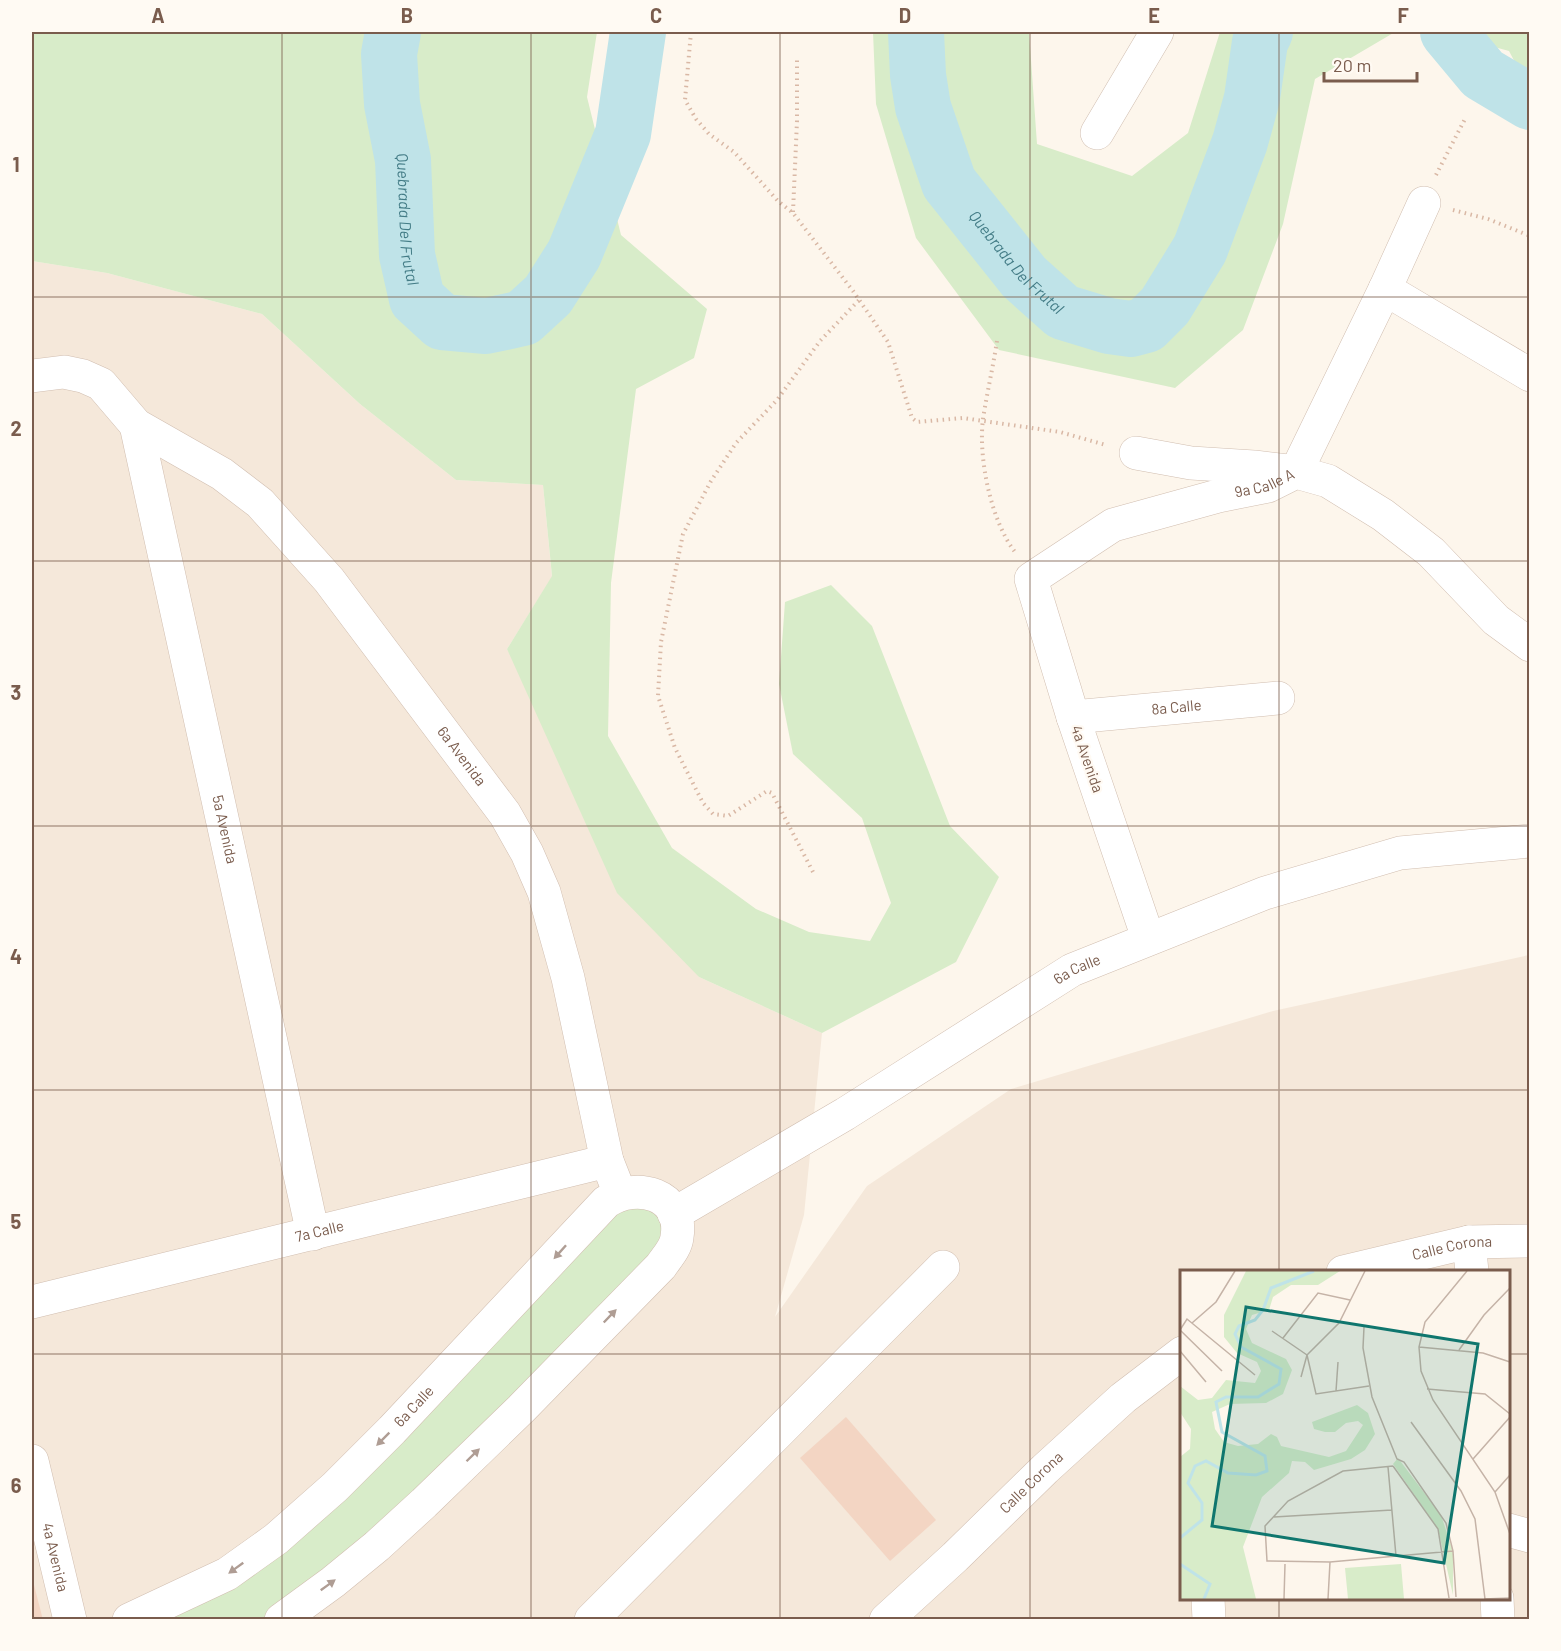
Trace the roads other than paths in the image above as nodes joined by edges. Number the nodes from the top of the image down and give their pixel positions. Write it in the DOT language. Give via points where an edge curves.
graph roads {
  1 [pos="1157,32"];
  2 [pos="1097,134"];
  3 [pos="1424,203"];
  4 [pos="1385,289"];
  5 [pos="1530,375"];
  6 [pos="32,376"];
  7 [pos="136,425"];
  8 [pos="1136,453"];
  9 [pos="1296,472"];
  10 [pos="1031,579"];
  11 [pos="1530,645"];
  12 [pos="1278,698"];
  13 [pos="1073,717"];
  14 [pos="1530,841"];
  15 [pos="1148,938"];
  16 [pos="607,1161"];
  17 [pos="620,1194"];
  18 [pos="674,1214"];
  19 [pos="313,1234"];
  20 [pos="1530,1241"];
  21 [pos="1471,1257"];
  22 [pos="943,1268"];
  23 [pos="1359,1270"];
  24 [pos="32,1302"];
  25 [pos="1180,1355"];
  26 [pos="32,1461"];
  27 [pos="1510,1530"];
  28 [pos="1530,1536"];
  29 [pos="1208,1600"];
  30 [pos="1497,1600"];
  31 [pos="70,1620"];
  32 [pos="129,1620"];
  33 [pos="281,1620"];
  34 [pos="591,1620"];
  35 [pos="886,1620"];
  36 [pos="1209,1620"];
  37 [pos="1498,1620"];
  1 -- 2 [label="street"];
  3 -- 4 [label="street"];
  4 -- 5 [label="street"];
  4 -- 9 [label="street"];
  6 -- 7 [label="street" via="64,372 101,384"];
  7 -- 16 [label="street, 6a Avenida" via="222,474 260,503 329,580 505,814 544,892 568,978"];
  7 -- 19 [label="street, 5a Avenida"];
  8 -- 9 [label="street" via="1191,463"];
  9 -- 10 [label="street, 9a Calle A" via="1268,486 1113,525"];
  9 -- 11 [label="street, 9a Calle A" via="1328,481 1383,515 1431,552 1496,620"];
  10 -- 13 [label="street, 4a Avenida"];
  12 -- 13 [label="street, 8a Calle"];
  13 -- 15 [label="street, 4a Avenida"];
  14 -- 15 [label="street, 6a Calle" via="1401,853 1265,892"];
  15 -- 18 [label="street, 6a Calle" via="1072,970 845,1114"];
  16 -- 17 [label="street, 6a Avenida"];
  16 -- 19 [label="street, 7a Calle"];
  17 -- 18 [label="street" via="651,1194 664,1201"];
  17 -- 32 [label="street, 6a Calle, one-way" via="585,1223 392,1430 276,1539 228,1574"];
  33 -- 18 [label="street, one-way" via="333,1582 416,1510 661,1266 677,1239"];
  19 -- 24 [label="street, 7a Calle"];
  20 -- 21 [label="street, Calle Corona"];
  21 -- 23 [label="street, Calle Corona"];
  22 -- 34 [label="street"];
  25 -- 35 [label="street, Calle Corona" via="1123,1398"];
  26 -- 31 [label="street, 4a Avenida"];
  27 -- 28 [label="street"];
  29 -- 36 [label="street"];
  30 -- 37 [label="street"];
}
